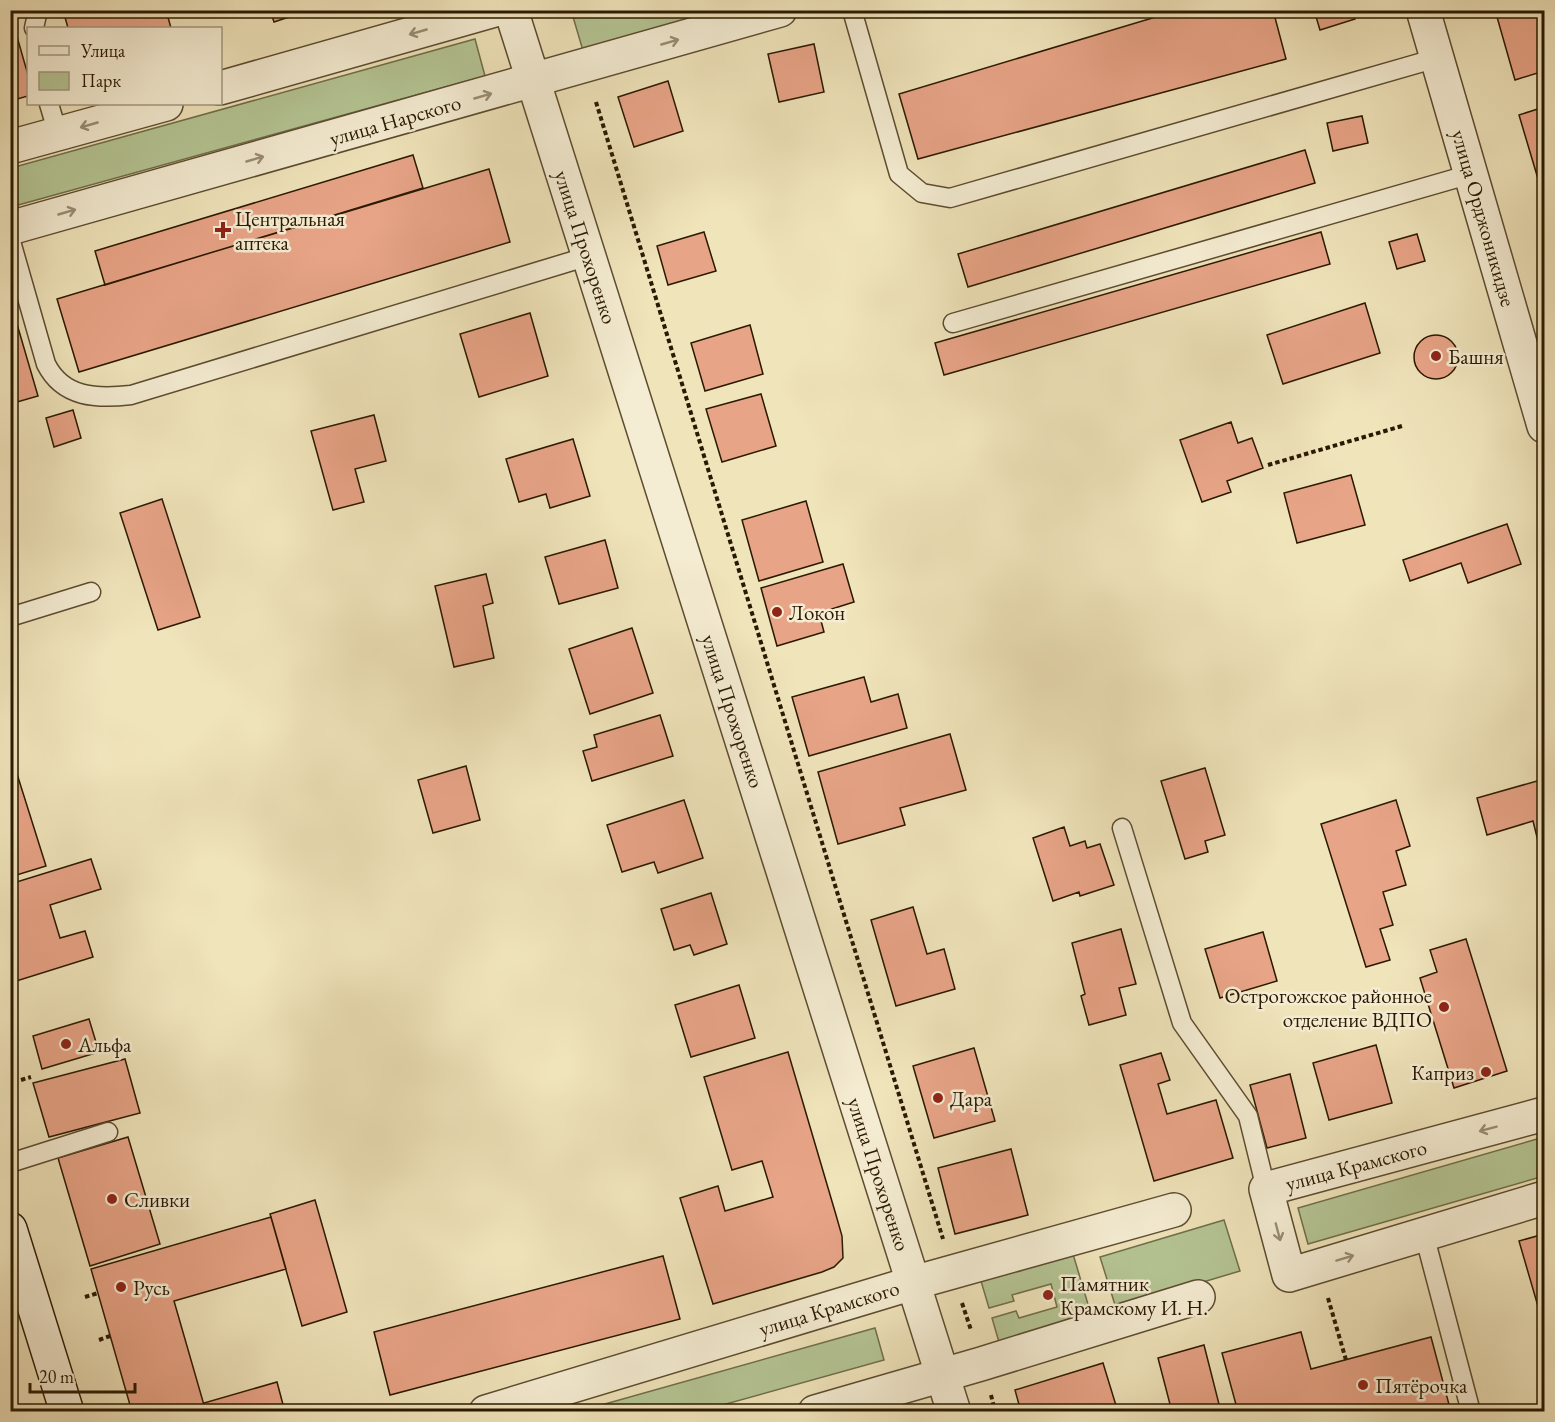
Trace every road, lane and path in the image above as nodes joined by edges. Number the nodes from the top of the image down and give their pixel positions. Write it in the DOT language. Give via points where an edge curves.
graph roads {
  1 [pos="38,10"];
  2 [pos="495,10"];
  3 [pos="511,10"];
  4 [pos="780,10"];
  5 [pos="852,10"];
  6 [pos="1423,10"];
  7 [pos="34,27"];
  8 [pos="1437,58"];
  9 [pos="534,81"];
  10 [pos="222,87"];
  11 [pos="596,102"];
  12 [pos="158,105"];
  13 [pos="53,119"];
  14 [pos="10,147"];
  15 [pos="1471,174"];
  16 [pos="10,228"];
  17 [pos="10,238"];
  18 [pos="589,256"];
  19 [pos="953,323"];
  20 [pos="1402,426"];
  21 [pos="1545,426"];
  22 [pos="1268,465"];
  23 [pos="91,592"];
  24 [pos="10,617"];
  25 [pos="1122,828"];
  26 [pos="31,1077"];
  27 [pos="21,1080"];
  28 [pos="1545,1114"];
  29 [pos="108,1132"];
  30 [pos="10,1162"];
  31 [pos="1266,1189"];
  32 [pos="1545,1198"];
  33 [pos="1174,1210"];
  34 [pos="10,1228"];
  35 [pos="1424,1234"];
  36 [pos="1319,1266"];
  37 [pos="953,1273"];
  38 [pos="913,1283"];
  39 [pos="98,1293"];
  40 [pos="85,1297"];
  41 [pos="1198,1297"];
  42 [pos="110,1336"];
  43 [pos="99,1340"];
  44 [pos="1346,1360"];
  45 [pos="981,1364"];
  46 [pos="942,1376"];
  47 [pos="67,1412"];
  48 [pos="486,1412"];
  49 [pos="815,1412"];
  50 [pos="954,1412"];
  51 [pos="996,1412"];
  52 [pos="1471,1412"];
  1 -- 7 [label="lane"];
  2 -- 10 [label="street, one-way"];
  3 -- 9 [label="street, улица Прохоренко"];
  9 -- 4 [label="street, улица Нарского, one-way"];
  5 -- 8 [label="lane" via="899,174 922,193 950,198"];
  6 -- 8 [label="street, улица Орджоникидзе"];
  8 -- 15 [label="street, улица Орджоникидзе"];
  16 -- 9 [label="street, улица Нарского, one-way"];
  9 -- 18 [label="street, улица Прохоренко"];
  11 -- 37 [label="path"];
  12 -- 13 [label="street, one-way"];
  13 -- 14 [label="street"];
  15 -- 19 [label="lane"];
  15 -- 21 [label="street, улица Орджоникидзе"];
  17 -- 18 [label="lane" via="52,376 72,390 107,398 131,395"];
  18 -- 38 [label="street, улица Прохоренко"];
  20 -- 22 [label="path"];
  23 -- 24 [label="lane"];
  25 -- 31 [label="lane" via="1182,1023 1248,1116"];
  26 -- 27 [label="path"];
  28 -- 31 [label="street, улица Крамского, one-way"];
  29 -- 30 [label="lane"];
  31 -- 36 [label="street, улица Крамского, one-way" via="1289,1275"];
  32 -- 35 [label="street, улица Крамского"];
  33 -- 37 [label="street, улица Крамского"];
  34 -- 47 [label="street"];
  36 -- 35 [label="street, улица Крамского, one-way"];
  35 -- 52 [label="lane"];
  36 -- 44 [label="path"];
  37 -- 38 [label="street, улица Крамского"];
  37 -- 45 [label="path"];
  38 -- 46 [label="street, улица Прохоренко"];
  38 -- 48 [label="street, улица Крамского"];
  39 -- 40 [label="path"];
  41 -- 45 [label="street"];
  42 -- 43 [label="path"];
  45 -- 46 [label="street"];
  45 -- 51 [label="path"];
  46 -- 49 [label="street"];
  46 -- 50 [label="street, улица Прохоренко"];
}
